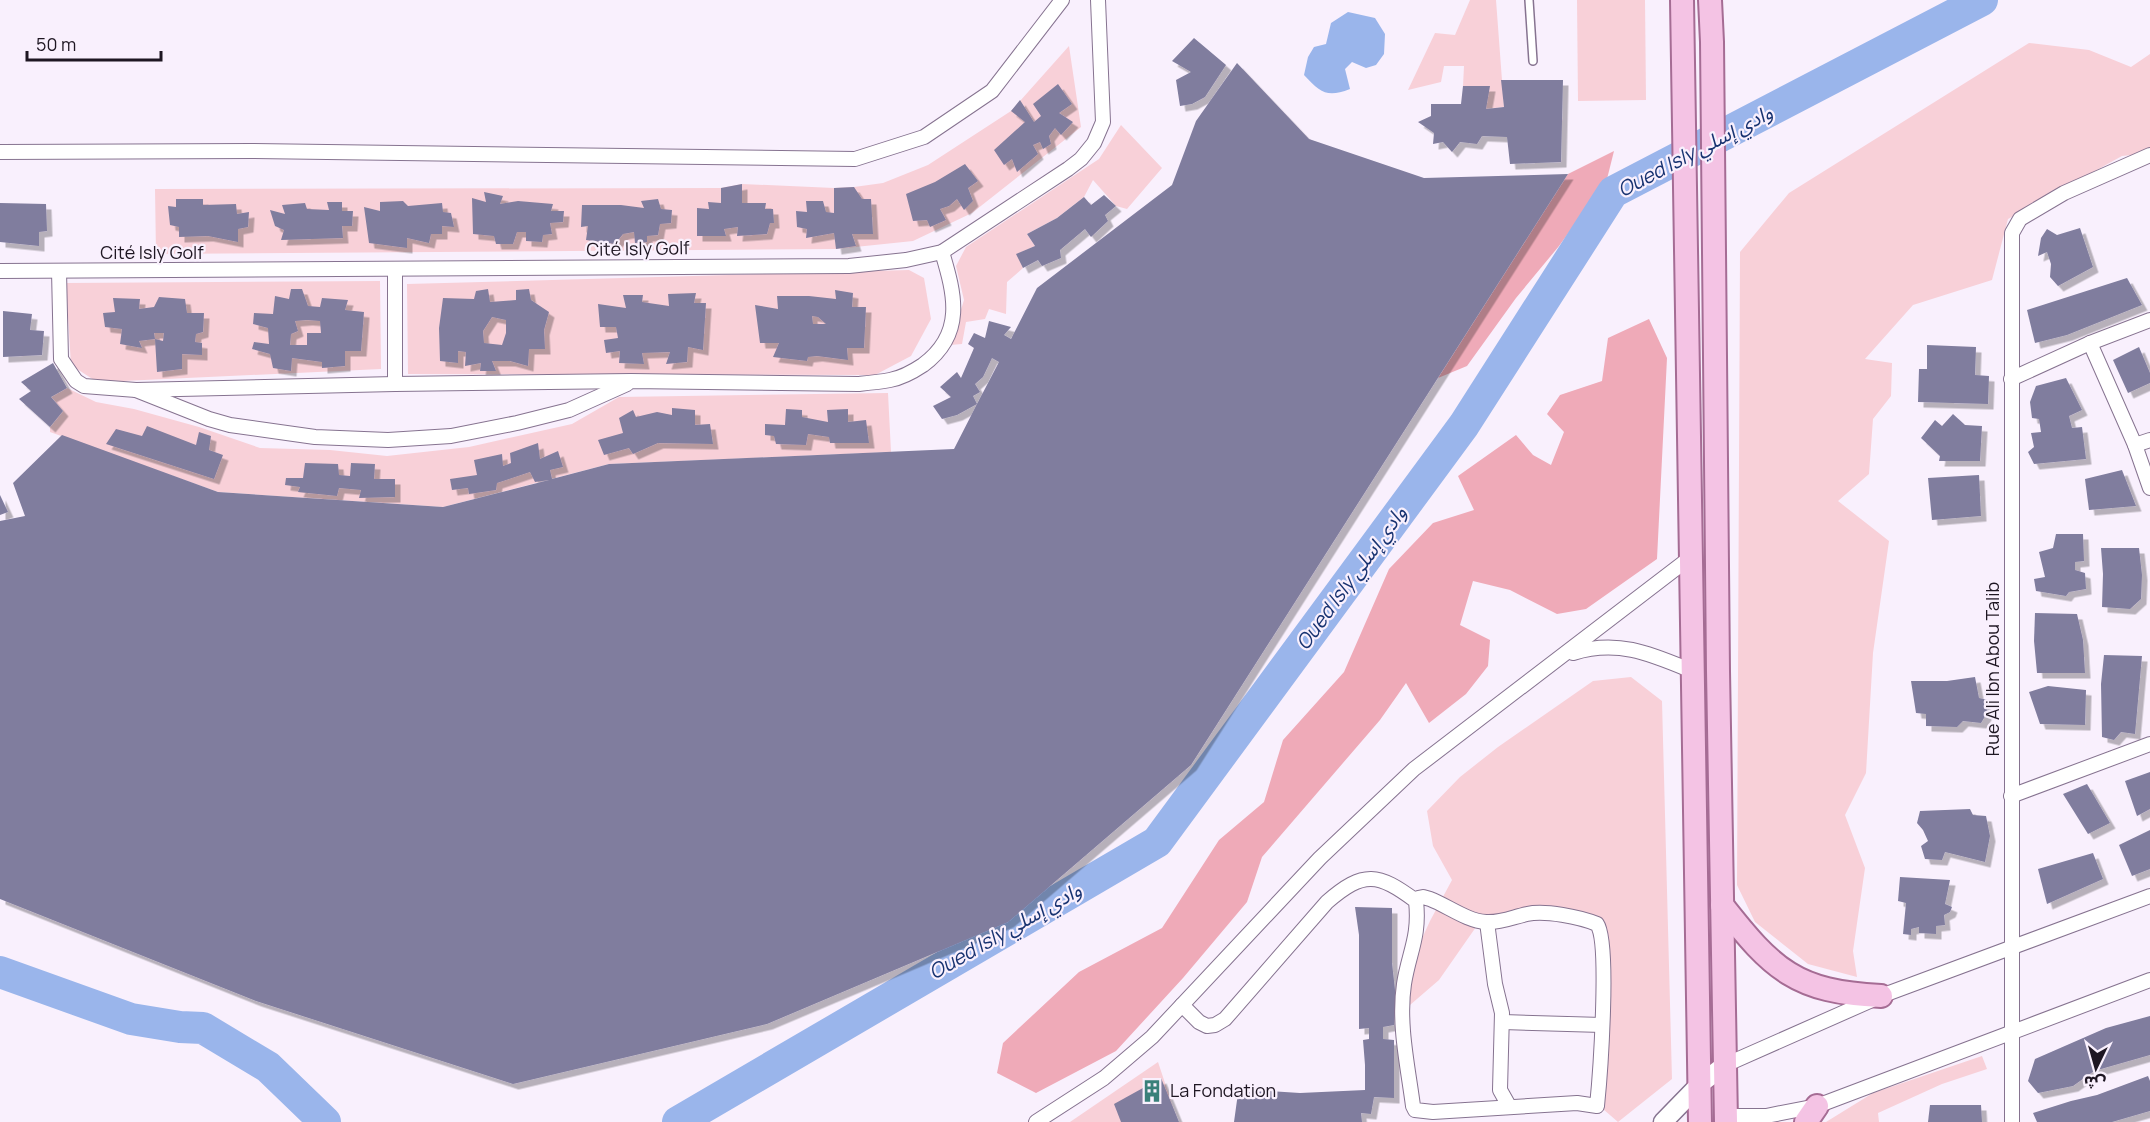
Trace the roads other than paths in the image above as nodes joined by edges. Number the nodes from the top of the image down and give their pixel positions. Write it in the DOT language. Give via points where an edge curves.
graph roads {
  1 [pos="1062,0"];
  2 [pos="1098,0"];
  3 [pos="1529,0"];
  4 [pos="1682,0"];
  5 [pos="1710,0"];
  6 [pos="1533,61"];
  7 [pos="0,152"];
  8 [pos="2150,155"];
  9 [pos="942,252"];
  10 [pos="395,270"];
  11 [pos="0,271"];
  12 [pos="58,271"];
  13 [pos="2150,320"];
  14 [pos="2090,343"];
  15 [pos="2011,379"];
  16 [pos="631,381"];
  17 [pos="394,384"];
  18 [pos="136,390"];
  19 [pos="2150,440"];
  20 [pos="2134,446"];
  21 [pos="2150,488"];
  22 [pos="1691,557"];
  23 [pos="1562,656"];
  24 [pos="1692,671"];
  25 [pos="2150,744"];
  26 [pos="2011,796"];
  27 [pos="2150,896"];
  28 [pos="1416,901"];
  29 [pos="1722,905"];
  30 [pos="1487,922"];
  31 [pos="2011,948"];
  32 [pos="2150,980"];
  33 [pos="1881,996"];
  34 [pos="1182,1005"];
  35 [pos="1503,1022"];
  36 [pos="1602,1025"];
  37 [pos="2011,1034"];
  38 [pos="1725,1065"];
  39 [pos="1700,1084"];
  40 [pos="1509,1106"];
  41 [pos="1812,1114"];
  42 [pos="1700,1119"];
  43 [pos="1726,1119"];
  44 [pos="1665,1120"];
  45 [pos="1036,1122"];
  46 [pos="2012,1122"];
  1 -- 7 [label="street" via="992,91 924,137 855,159 251,151"];
  2 -- 9 [label="street, Cité Isly Golf" via="1103,122 1094,143 1068,170"];
  3 -- 6 [label="lane"];
  4 -- 22 [label="main road"];
  5 -- 29 [label="main road"];
  8 -- 15 [label="street, Rue Ali Ibn Abou Talib" via="2064,193 2014,226"];
  9 -- 10 [label="street, Cité Isly Golf" via="849,266"];
  9 -- 16 [label="street" via="951,281 954,319 946,341 915,370 891,380 858,384"];
  10 -- 12 [label="street, Cité Isly Golf"];
  10 -- 17 [label="street"];
  11 -- 12 [label="street, Cité Isly Golf"];
  12 -- 18 [label="street" via="62,359 67,370 84,386"];
  13 -- 14 [label="street"];
  14 -- 15 [label="street"];
  14 -- 20 [label="street"];
  15 -- 26 [label="street, Rue Ali Ibn Abou Talib"];
  16 -- 17 [label="street"];
  16 -- 18 [label="street" via="569,410 517,423 451,436 388,440 315,437 230,425"];
  17 -- 18 [label="street"];
  19 -- 20 [label="street"];
  20 -- 21 [label="street"];
  22 -- 23 [label="street"];
  22 -- 24 [label="main road"];
  23 -- 24 [label="street" via="1612,646 1653,655"];
  23 -- 34 [label="street" via="1414,769 1320,858"];
  24 -- 39 [label="main road"];
  25 -- 26 [label="street"];
  26 -- 31 [label="street, Rue Ali Ibn Abou Talib"];
  27 -- 31 [label="street"];
  28 -- 30 [label="street" via="1430,899 1476,921"];
  28 -- 34 [label="street" via="1382,880 1356,881 1328,902 1225,1019 1208,1026"];
  28 -- 40 [label="street" via="1418,921 1404,983 1402,1017 1413,1106 1432,1112"];
  29 -- 33 [label="main road" via="1771,962 1796,979 1831,992"];
  29 -- 38 [label="main road"];
  30 -- 35 [label="street"];
  30 -- 36 [label="street" via="1540,914 1597,924 1602,934"];
  31 -- 33 [label="street"];
  31 -- 37 [label="street, Rue Ali Ibn Abou Talib"];
  32 -- 37 [label="street"];
  33 -- 38 [label="street"];
  34 -- 45 [label="street" via="1128,1059"];
  35 -- 36 [label="street"];
  35 -- 40 [label="street" via="1500,1090"];
  36 -- 40 [label="street" via="1597,1106"];
  37 -- 41 [label="street"];
  37 -- 46 [label="street, Rue Ali Ibn Abou Talib"];
  38 -- 39 [label="street"];
  38 -- 43 [label="main road"];
  39 -- 42 [label="main road"];
  39 -- 44 [label="street"];
  41 -- 43 [label="street"];
  42 -- 43 [label="street"];
  42 -- 44 [label="street"];
}
